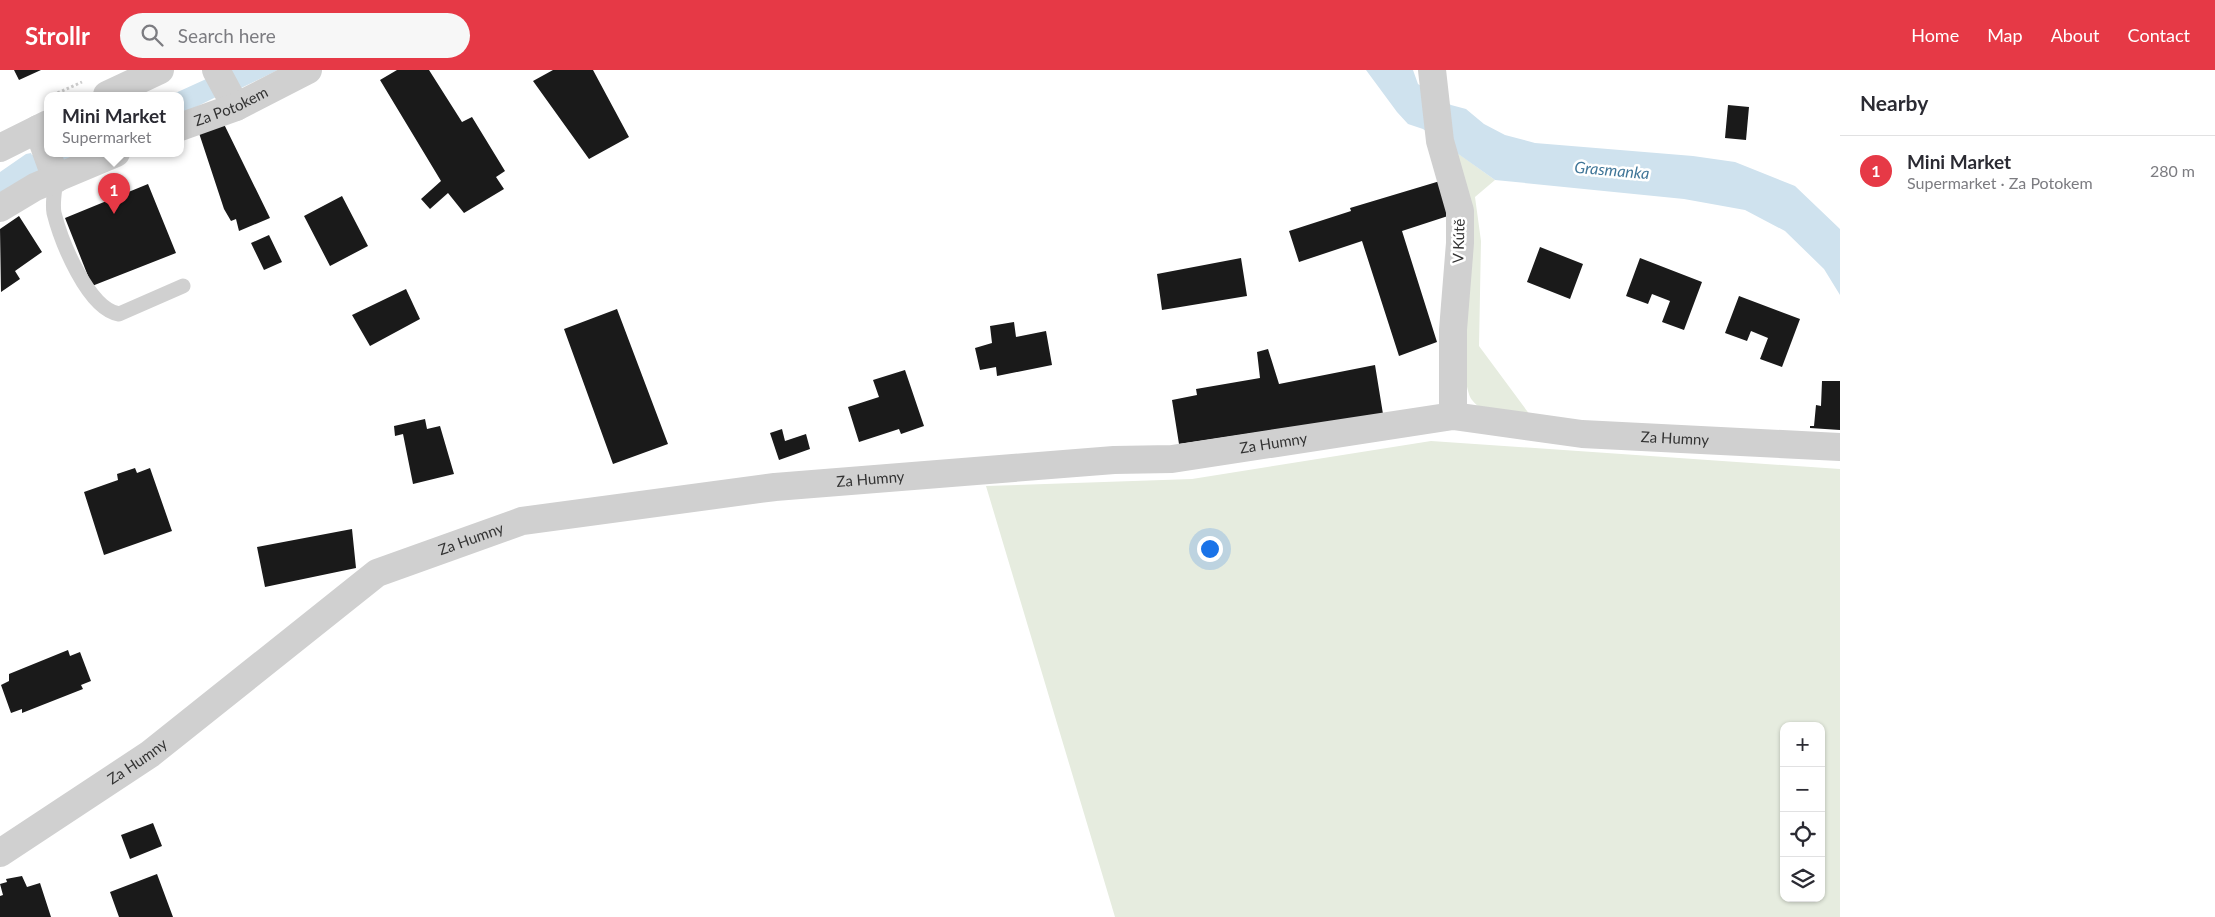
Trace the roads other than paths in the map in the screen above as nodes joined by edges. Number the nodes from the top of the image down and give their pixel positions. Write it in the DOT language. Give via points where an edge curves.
graph roads {
  1 [pos="160,70"];
  2 [pos="308,70"];
  3 [pos="1433,82"];
  4 [pos="224,86"];
  5 [pos="114,92"];
  6 [pos="184,123"];
  7 [pos="0,148"];
  8 [pos="44,150"];
  9 [pos="45,157"];
  10 [pos="48,157"];
  11 [pos="0,208"];
  12 [pos="183,286"];
  13 [pos="1453,416"];
  14 [pos="1840,447"];
  15 [pos="0,853"];
  1 -- 5 [label="street"];
  2 -- 4 [label="street, Za Potokem"];
  3 -- 13 [label="street, V Kútě" via="1440,141 1460,211 1453,330"];
  4 -- 6 [label="street, Za Potokem"];
  7 -- 8 [label="street"];
  9 -- 11 [label="street" via="35,187"];
  10 -- 12 [label="lane" via="54,213 77,273 92,295 113,313 119,314"];
  13 -- 14 [label="street, Za Humny" via="1582,434"];
  13 -- 15 [label="street, Za Humny" via="1172,459 1114,460 775,487 522,521 378,573 150,754"];
}
